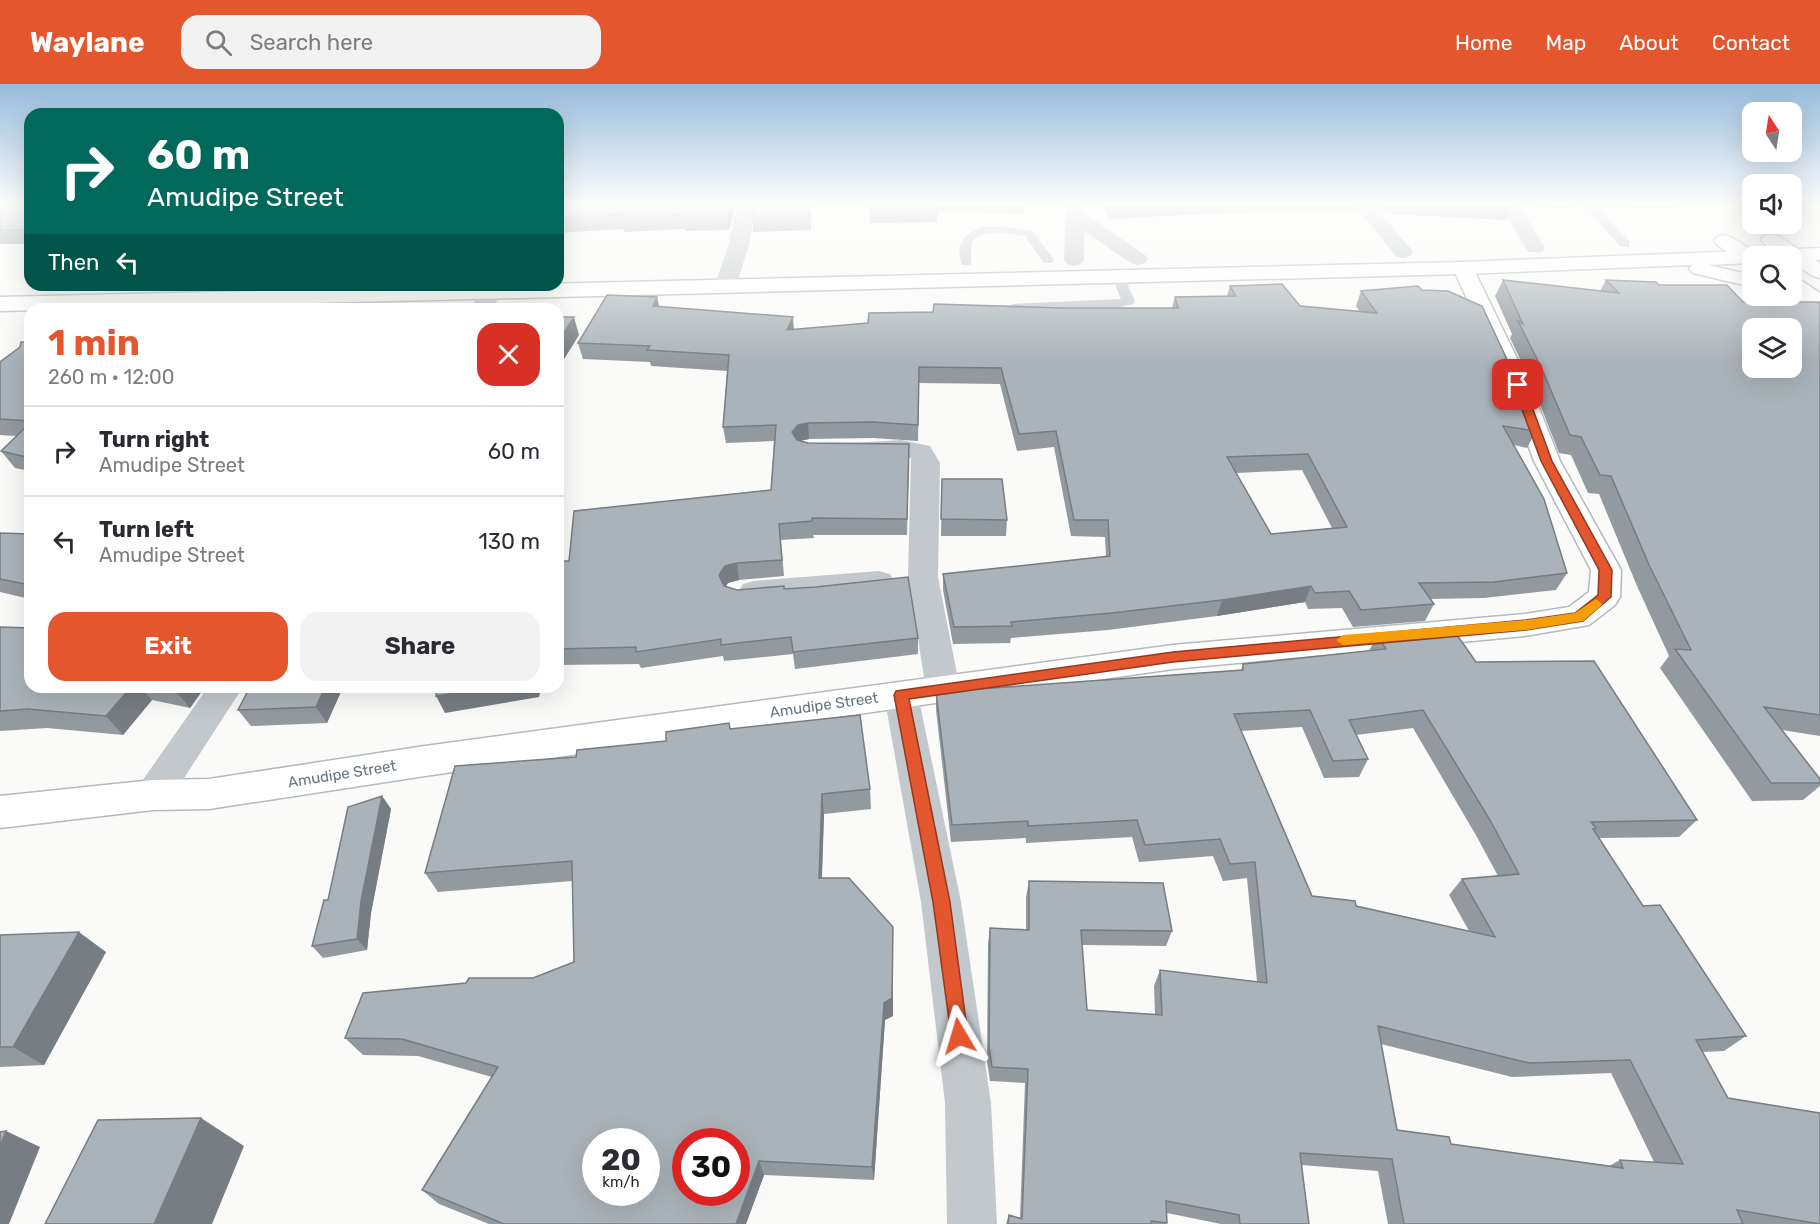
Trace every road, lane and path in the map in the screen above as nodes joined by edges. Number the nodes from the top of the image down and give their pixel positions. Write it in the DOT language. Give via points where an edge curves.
graph roads {
  1 [pos="734,258"];
  2 [pos="966,258"];
  3 [pos="1168,258"];
  4 [pos="1713,258"];
  5 [pos="1138,259"];
  6 [pos="1048,260"];
  7 [pos="1074,260"];
  8 [pos="1660,260"];
  9 [pos="1802,260"];
  10 [pos="966,262"];
  11 [pos="1463,268"];
  12 [pos="1820,272"];
  13 [pos="564,273"];
  14 [pos="1119,277"];
  15 [pos="728,278"];
  16 [pos="1742,279"];
  17 [pos="24,288"];
  18 [pos="0,289"];
  19 [pos="1802,291"];
  20 [pos="1802,297"];
  21 [pos="485,301"];
  22 [pos="286,303"];
  23 [pos="1820,303"];
  24 [pos="0,304"];
  25 [pos="24,304"];
  26 [pos="1002,309"];
  27 [pos="832,449"];
  28 [pos="923,578"];
  29 [pos="740,593"];
  30 [pos="943,689"];
  31 [pos="222,693"];
  32 [pos="902,695"];
  33 [pos="153,795"];
  34 [pos="0,812"];
  35 [pos="972,1224"];
  1 -- 15 [label="street"];
  2 -- 10 [label="lane"];
  3 -- 5 [label="main road"];
  4 -- 8 [label="main road"];
  5 -- 7 [label="main road"];
  6 -- 7 [label="main road"];
  6 -- 10 [label="main road"];
  8 -- 11 [label="main road"];
  8 -- 16 [label="main road"];
  9 -- 12 [label="main road"];
  10 -- 15 [label="main road"];
  11 -- 14 [label="main road"];
  11 -- 30 [label="main road, Amudipe Street" via="1518,385 1547,461 1606,570 1604,597 1578,617 1526,625 1173,657"];
  13 -- 15 [label="main road"];
  14 -- 15 [label="main road"];
  14 -- 26 [label="lane" via="1128,301"];
  15 -- 21 [label="main road"];
  17 -- 18 [label="main road"];
  19 -- 23 [label="main road"];
  20 -- 23 [label="main road"];
  21 -- 22 [label="main road"];
  24 -- 25 [label="main road"];
  27 -- 28 [label="street" via="913,449 924,455"];
  28 -- 29 [label="street"];
  28 -- 30 [label="street"];
  30 -- 32 [label="main road, Amudipe Street"];
  31 -- 33 [label="street"];
  32 -- 33 [label="main road, Amudipe Street" via="209,794"];
  32 -- 35 [label="street" via="943,914 968,1103"];
  33 -- 34 [label="main road, Amudipe Street"];
}
